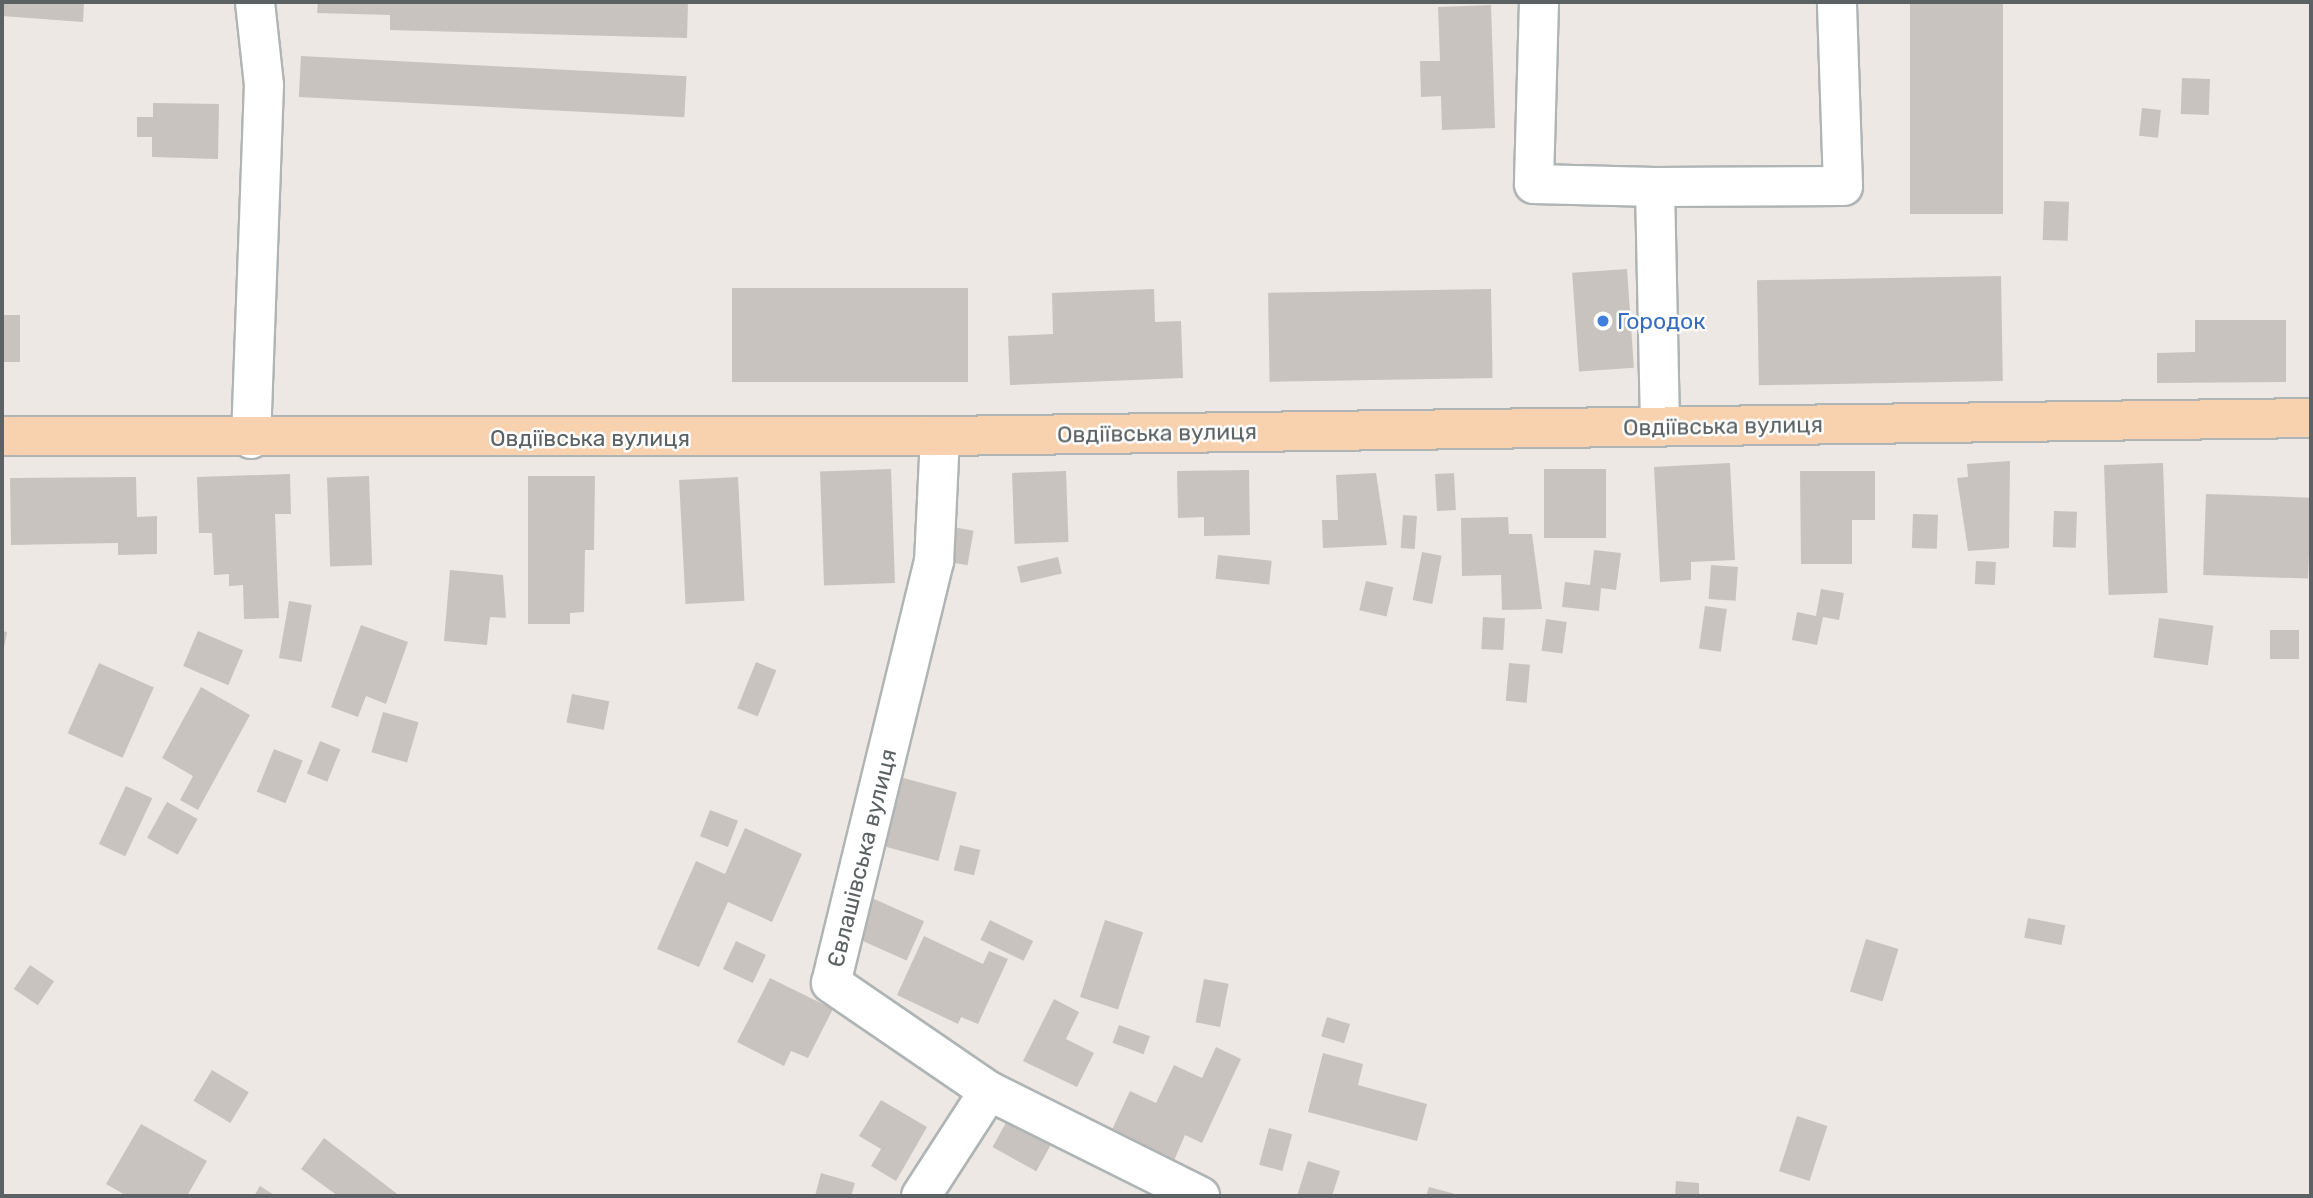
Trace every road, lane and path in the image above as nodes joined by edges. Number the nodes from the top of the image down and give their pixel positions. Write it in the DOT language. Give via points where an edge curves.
graph roads {
  1 [pos="255,2"];
  2 [pos="1539,2"];
  3 [pos="1837,2"];
  4 [pos="1655,187"];
  5 [pos="2311,418"];
  6 [pos="1660,426"];
  7 [pos="2,436"];
  8 [pos="940,436"];
  9 [pos="251,439"];
  10 [pos="989,1091"];
  11 [pos="921,1196"];
  12 [pos="1200,1196"];
  1 -- 9 [label="street" via="264,85"];
  2 -- 4 [label="street" via="1534,184"];
  3 -- 4 [label="street" via="1843,186"];
  4 -- 6 [label="street"];
  5 -- 6 [label="main road, Овдіївська вулиця"];
  6 -- 8 [label="main road, Овдіївська вулиця"];
  7 -- 9 [label="main road, Овдіївська вулиця"];
  8 -- 9 [label="main road, Овдіївська вулиця"];
  8 -- 10 [label="street, Євлашівська вулиця" via="934,561 831,983"];
  10 -- 11 [label="street"];
  10 -- 12 [label="street, Євлашівська вулиця"];
}
